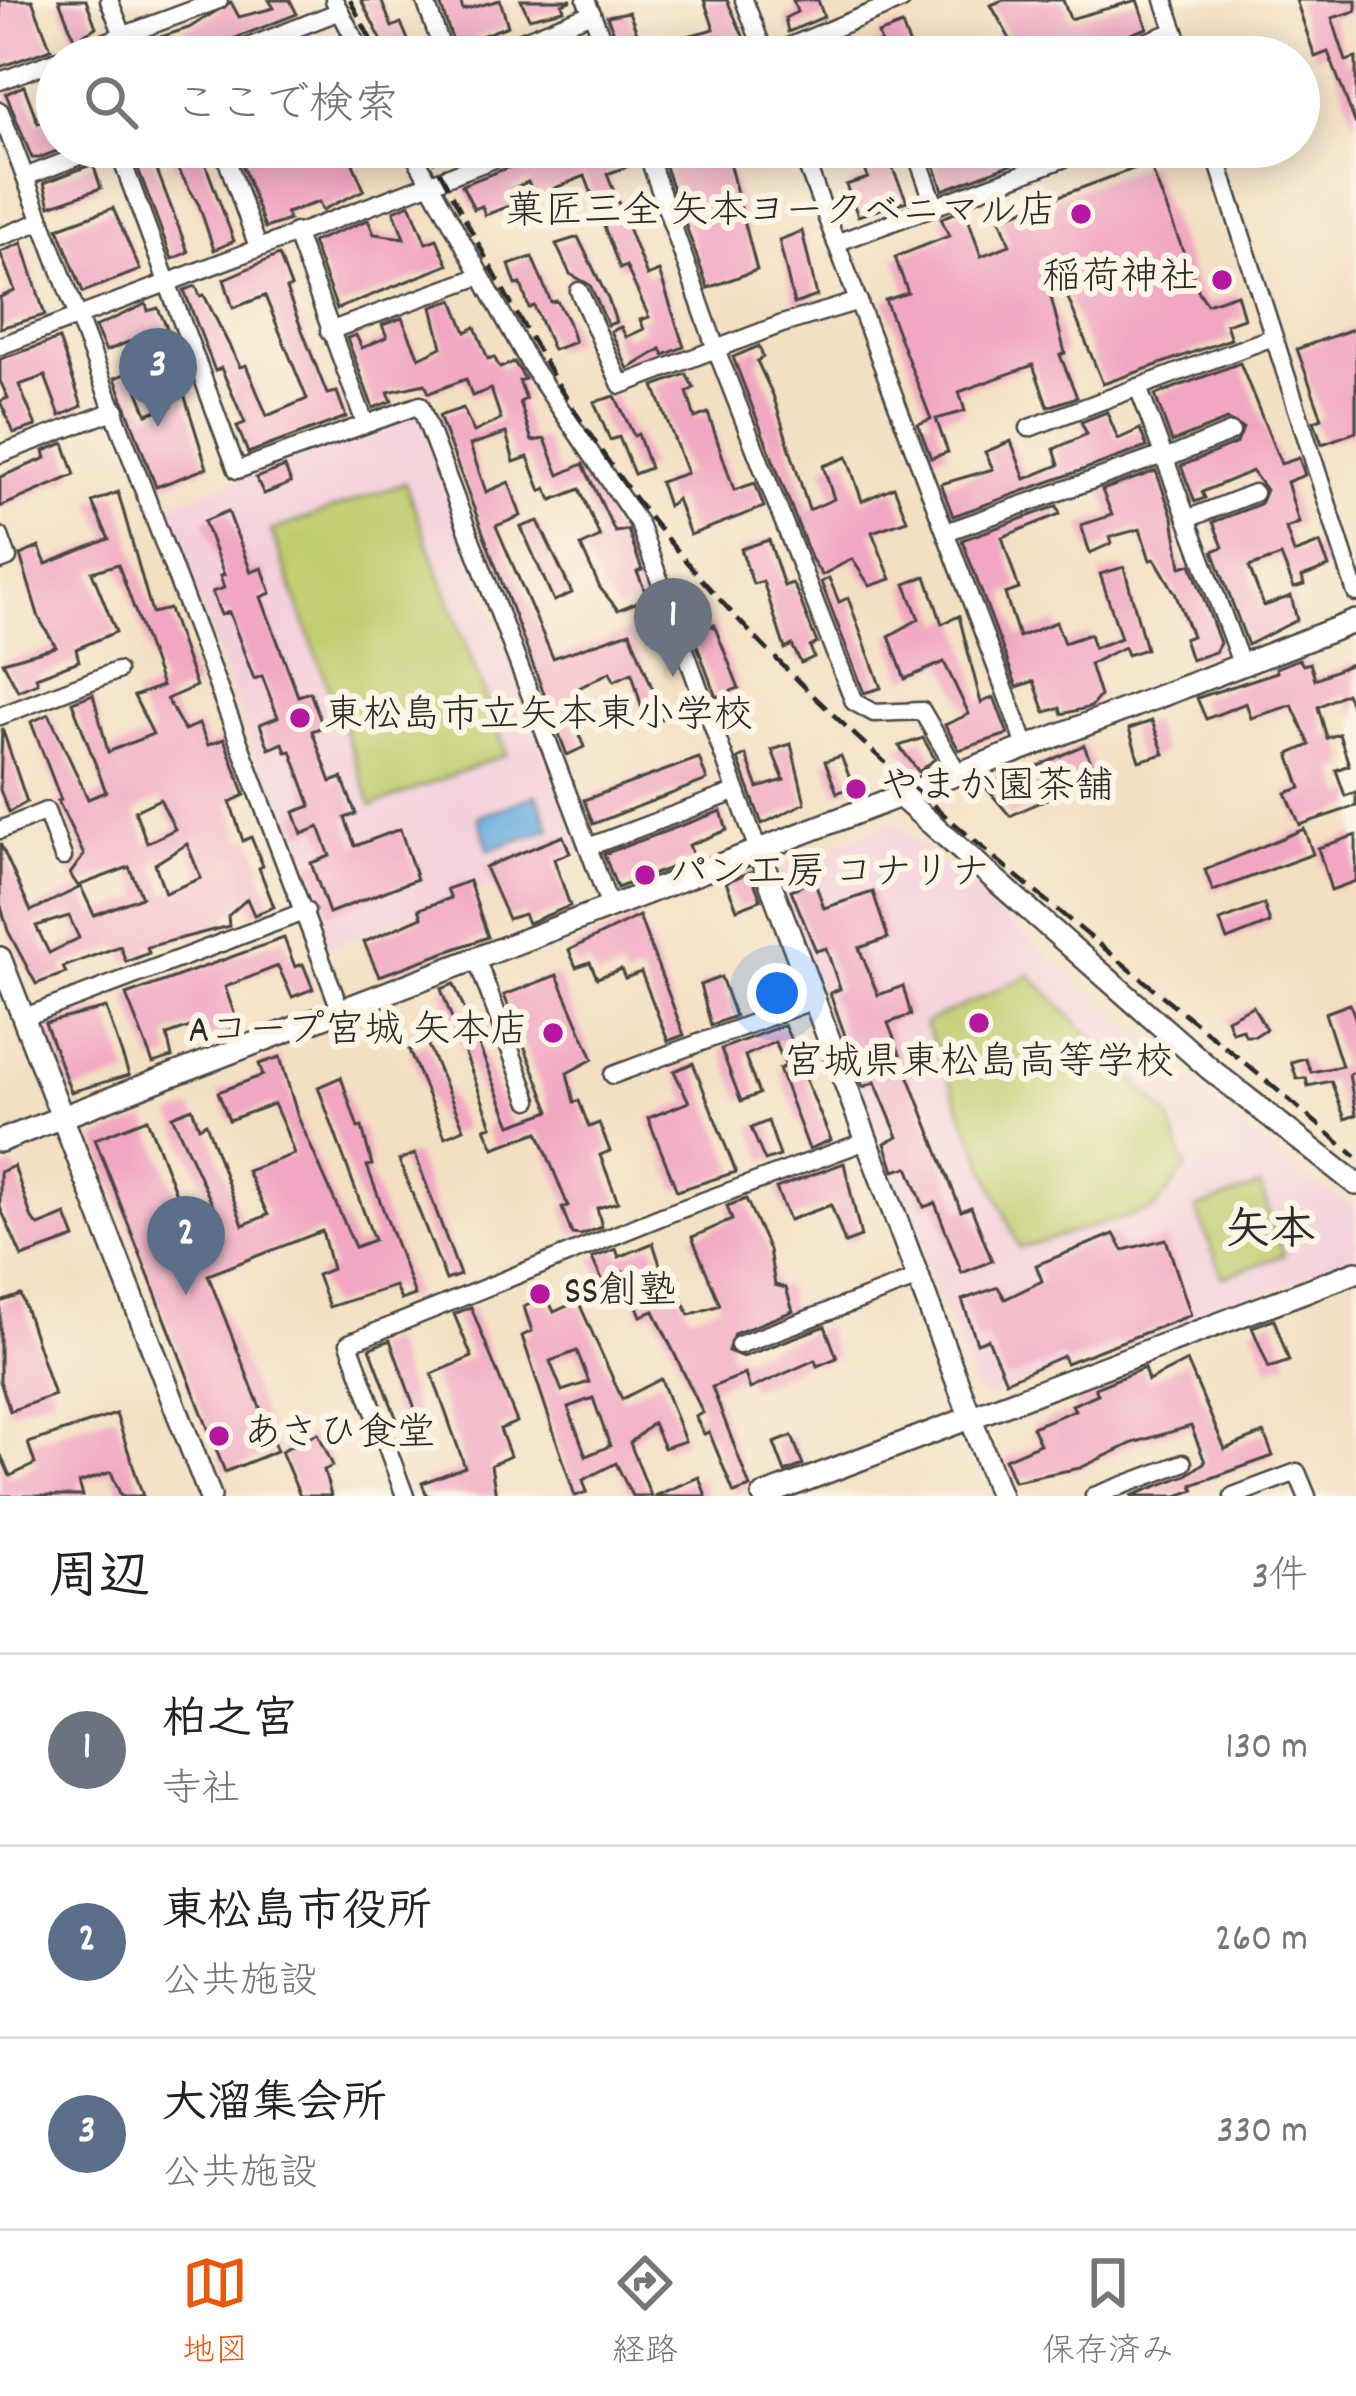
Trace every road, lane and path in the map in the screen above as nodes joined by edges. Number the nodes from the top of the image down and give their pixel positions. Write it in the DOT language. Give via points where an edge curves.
graph roads {
  1 [pos="110,0"];
  2 [pos="219,0"];
  3 [pos="425,0"];
  4 [pos="744,0"];
  5 [pos="1164,0"];
  6 [pos="897,1"];
  7 [pos="337,5"];
  8 [pos="589,6"];
  9 [pos="1175,31"];
  10 [pos="123,35"];
  11 [pos="268,36"];
  12 [pos="353,36"];
  13 [pos="438,36"];
  14 [pos="528,36"];
  15 [pos="601,36"];
  16 [pos="757,36"];
  17 [pos="814,36"];
  18 [pos="1162,36"];
  19 [pos="1177,36"];
  20 [pos="36,67"];
  21 [pos="0,81"];
  22 [pos="0,111"];
  23 [pos="4,135"];
  24 [pos="48,168"];
  25 [pos="124,168"];
  26 [pos="230,168"];
  27 [pos="421,168"];
  28 [pos="457,168"];
  29 [pos="652,168"];
  30 [pos="808,168"];
  31 [pos="921,168"];
  32 [pos="1038,168"];
  33 [pos="1220,168"];
  34 [pos="25,177"];
  35 [pos="429,183"];
  36 [pos="935,206"];
  37 [pos="42,221"];
  38 [pos="295,232"];
  39 [pos="0,237"];
  40 [pos="836,243"];
  41 [pos="258,248"];
  42 [pos="478,277"];
  43 [pos="168,282"];
  44 [pos="579,291"];
  45 [pos="859,302"];
  46 [pos="78,315"];
  47 [pos="329,331"];
  48 [pos="1273,337"];
  49 [pos="0,346"];
  50 [pos="716,350"];
  51 [pos="1138,387"];
  52 [pos="116,410"];
  53 [pos="365,423"];
  54 [pos="1029,428"];
  55 [pos="1231,432"];
  56 [pos="0,454"];
  57 [pos="1164,457"];
  58 [pos="1254,493"];
  59 [pos="1187,519"];
  60 [pos="946,532"];
  61 [pos="0,536"];
  62 [pos="0,561"];
  63 [pos="1356,593"];
  64 [pos="1356,621"];
  65 [pos="1241,663"];
  66 [pos="117,671"];
  67 [pos="0,716"];
  68 [pos="1026,746"];
  69 [pos="958,773"];
  70 [pos="735,792"];
  71 [pos="900,796"];
  72 [pos="0,830"];
  73 [pos="588,847"];
  74 [pos="758,850"];
  75 [pos="63,857"];
  76 [pos="610,907"];
  77 [pos="306,911"];
  78 [pos="0,958"];
  79 [pos="476,958"];
  80 [pos="817,999"];
  81 [pos="340,1009"];
  82 [pos="22,1018"];
  83 [pos="614,1075"];
  84 [pos="529,1100"];
  85 [pos="61,1117"];
  86 [pos="869,1140"];
  87 [pos="0,1141"];
  88 [pos="1356,1184"];
  89 [pos="1356,1271"];
  90 [pos="921,1277"];
  91 [pos="739,1345"];
  92 [pos="974,1418"];
  93 [pos="1183,1463"];
  94 [pos="210,1496"];
  95 [pos="405,1496"];
  96 [pos="763,1496"];
  97 [pos="1000,1496"];
  98 [pos="1094,1496"];
  99 [pos="1232,1496"];
  100 [pos="1307,1496"];
  1 -- 10 [label="street"];
  2 -- 10 [label="street"];
  3 -- 13 [label="street"];
  4 -- 16 [label="street"];
  5 -- 9 [label="street"];
  6 -- 17 [label="street"];
  7 -- 11 [label="street"];
  7 -- 12 [label="street"];
  8 -- 14 [label="street"];
  8 -- 15 [label="street"];
  9 -- 18 [label="street"];
  9 -- 19 [label="street"];
  20 -- 21 [label="street"];
  22 -- 23 [label="street"];
  23 -- 34 [label="street"];
  24 -- 34 [label="street"];
  25 -- 43 [label="street"];
  26 -- 41 [label="street"];
  27 -- 35 [label="street"];
  28 -- 35 [label="street"];
  29 -- 50 [label="street"];
  30 -- 40 [label="street"];
  31 -- 36 [label="street"];
  32 -- 36 [label="street"];
  33 -- 48 [label="street"];
  34 -- 37 [label="street"];
  35 -- 38 [label="street"];
  35 -- 42 [label="street"];
  36 -- 40 [label="street"];
  37 -- 39 [label="street"];
  37 -- 46 [label="street"];
  38 -- 41 [label="street"];
  38 -- 47 [label="street"];
  40 -- 45 [label="street"];
  41 -- 43 [label="street"];
  42 -- 47 [label="street"];
  42 -- 70 [label="street" via="639,524"];
  43 -- 46 [label="street"];
  43 -- 53 [label="street" via="237,470"];
  44 -- 50 [label="street" via="621,386"];
  45 -- 50 [label="street"];
  45 -- 60 [label="street"];
  46 -- 49 [label="street"];
  46 -- 52 [label="street"];
  47 -- 53 [label="street"];
  48 -- 51 [label="street"];
  48 -- 63 [label="street"];
  50 -- 69 [label="street" via="854,702 874,713 922,711"];
  51 -- 54 [label="street"];
  51 -- 57 [label="street"];
  52 -- 56 [label="street"];
  52 -- 77 [label="street"];
  53 -- 73 [label="street" via="420,405"];
  55 -- 57 [label="street"];
  57 -- 59 [label="street"];
  57 -- 60 [label="street"];
  58 -- 59 [label="street"];
  59 -- 65 [label="street"];
  60 -- 68 [label="street"];
  61 -- 62 [label="street" via="8,558"];
  64 -- 65 [label="street"];
  65 -- 68 [label="street"];
  66 -- 67 [label="street"];
  68 -- 69 [label="street"];
  69 -- 71 [label="street"];
  70 -- 73 [label="street"];
  70 -- 74 [label="street"];
  71 -- 74 [label="street"];
  71 -- 88 [label="street" via="1210,1069"];
  72 -- 75 [label="street" via="46,811"];
  73 -- 76 [label="street"];
  74 -- 76 [label="street"];
  74 -- 80 [label="street"];
  76 -- 79 [label="street"];
  77 -- 81 [label="street"];
  77 -- 82 [label="street"];
  78 -- 82 [label="street"];
  79 -- 81 [label="street"];
  79 -- 84 [label="street"];
  80 -- 83 [label="street"];
  80 -- 86 [label="street"];
  81 -- 85 [label="street"];
  82 -- 85 [label="street"];
  85 -- 87 [label="street"];
  85 -- 94 [label="street"];
  86 -- 90 [label="street"];
  86 -- 95 [label="street" via="349,1343"];
  89 -- 92 [label="street"];
  90 -- 91 [label="street"];
  90 -- 92 [label="street"];
  92 -- 96 [label="street"];
  92 -- 97 [label="street"];
  93 -- 98 [label="street"];
  99 -- 100 [label="street" via="1297,1472"];
}
